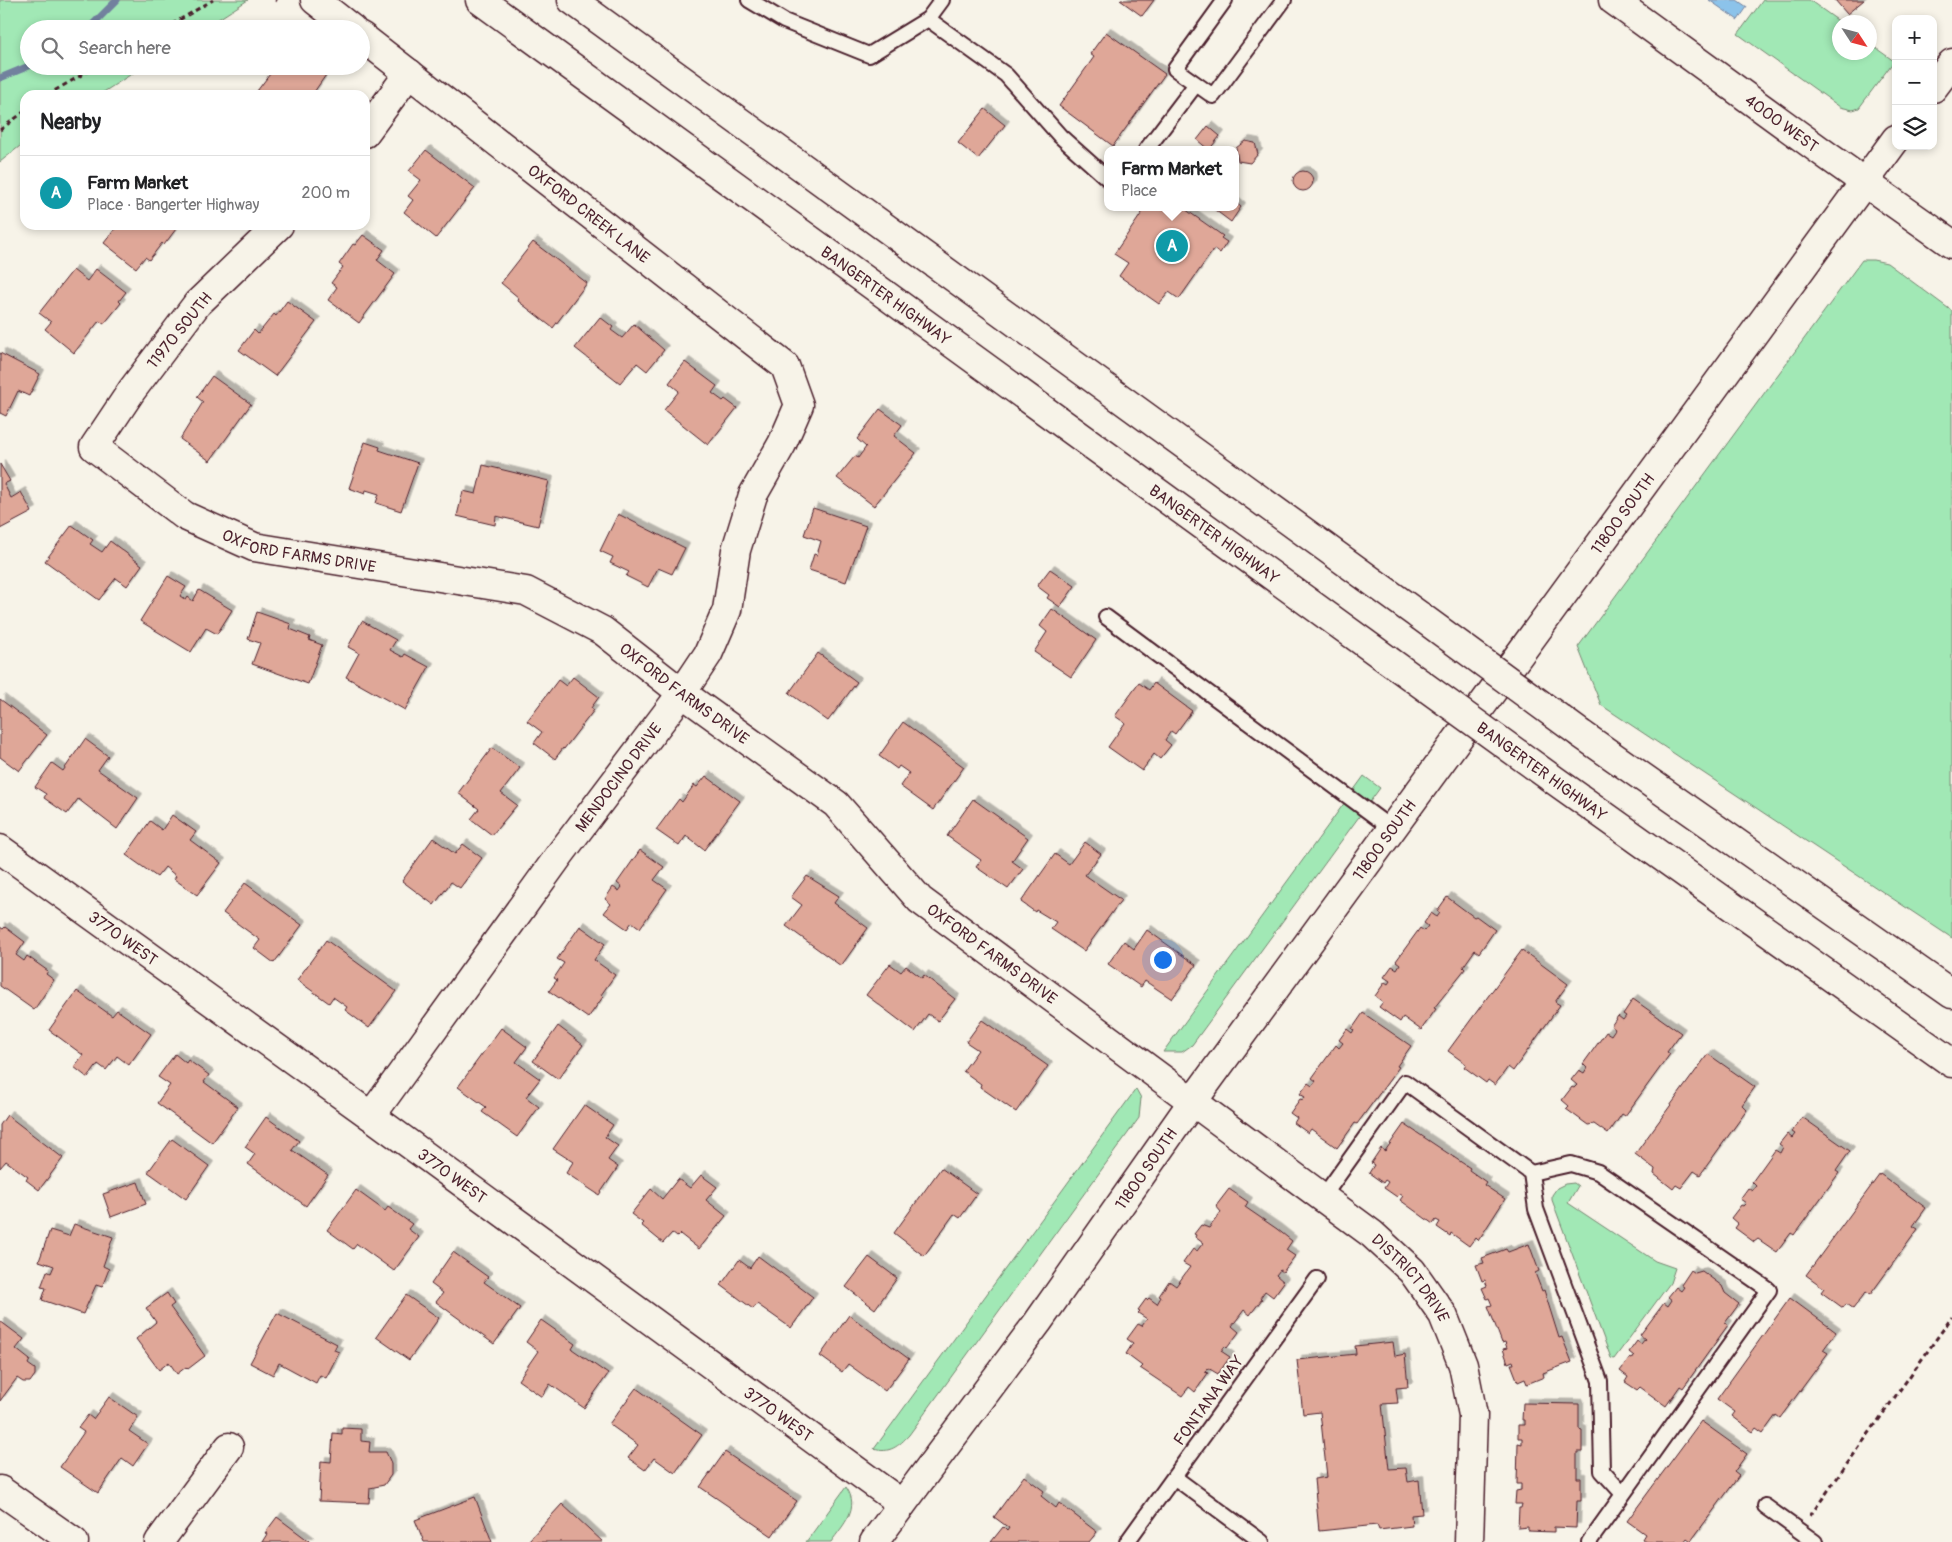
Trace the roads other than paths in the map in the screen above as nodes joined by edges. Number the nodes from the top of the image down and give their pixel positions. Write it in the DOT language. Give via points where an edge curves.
graph roads {
  1 [pos="315,0"];
  2 [pos="480,0"];
  3 [pos="572,0"];
  4 [pos="749,0"];
  5 [pos="942,0"];
  6 [pos="1225,0"];
  7 [pos="1284,0"];
  8 [pos="1613,0"];
  9 [pos="928,18"];
  10 [pos="341,20"];
  11 [pos="370,43"];
  12 [pos="1952,63"];
  13 [pos="409,73"];
  14 [pos="1937,83"];
  15 [pos="1196,84"];
  16 [pos="370,126"];
  17 [pos="1892,144"];
  18 [pos="1149,146"];
  19 [pos="1104,174"];
  20 [pos="1865,181"];
  21 [pos="274,230"];
  22 [pos="1952,244"];
  23 [pos="799,405"];
  24 [pos="94,448"];
  25 [pos="1106,617"];
  26 [pos="682,693"];
  27 [pos="1392,829"];
  28 [pos="0,848"];
  29 [pos="1952,994"];
  30 [pos="1952,1063"];
  31 [pos="1193,1101"];
  32 [pos="371,1116"];
  33 [pos="1531,1173"];
  34 [pos="1323,1197"];
  35 [pos="1317,1279"];
  36 [pos="229,1447"];
  37 [pos="1174,1477"];
  38 [pos="0,1490"];
  39 [pos="1623,1494"];
  40 [pos="902,1504"];
  41 [pos="1764,1506"];
  42 [pos="74,1542"];
  43 [pos="159,1542"];
  44 [pos="874,1542"];
  45 [pos="1127,1542"];
  46 [pos="1262,1542"];
  47 [pos="1469,1542"];
  48 [pos="1589,1542"];
  49 [pos="1815,1542"];
  1 -- 10 [label="main road"];
  2 -- 30 [label="main road, BANGERTER HIGHWAY, bridge" via="1550,777"];
  3 -- 29 [label="main road, bridge" via="1581,734"];
  4 -- 9 [label="lane" via="784,21 869,55"];
  5 -- 9 [label="lane"];
  6 -- 15 [label="lane" via="1175,69"];
  7 -- 15 [label="lane" via="1213,96"];
  8 -- 20 [label="main road, 4000 WEST"];
  9 -- 19 [label="lane" via="1006,75 1060,136"];
  11 -- 13 [label="main road, OXFORD CREEK LANE"];
  12 -- 14 [label="main road"];
  13 -- 16 [label="main road"];
  13 -- 23 [label="main road, OXFORD CREEK LANE" via="785,366"];
  15 -- 18 [label="lane"];
  17 -- 20 [label="main road, 11800 SOUTH"];
  20 -- 22 [label="main road, 4000 WEST"];
  20 -- 27 [label="main road, 11800 SOUTH"];
  21 -- 24 [label="main road, 11970 SOUTH" via="197,304 132,390"];
  23 -- 26 [label="main road, MENDOCINO DRIVE" via="782,444 753,495 736,550 727,610 708,654"];
  24 -- 26 [label="main road, OXFORD FARMS DRIVE" via="185,516 254,547 526,591 603,631"];
  25 -- 27 [label="lane"];
  26 -- 31 [label="main road, OXFORD FARMS DRIVE" via="836,804 920,900"];
  26 -- 32 [label="main road, MENDOCINO DRIVE" via="561,853"];
  27 -- 31 [label="main road, 11800 SOUTH"];
  28 -- 32 [label="main road, 3770 WEST"];
  31 -- 34 [label="main road, DISTRICT DRIVE"];
  31 -- 40 [label="main road, 11800 SOUTH" via="1038,1322"];
  32 -- 40 [label="main road, 3770 WEST"];
  33 -- 34 [label="lane" via="1405,1082"];
  33 -- 39 [label="lane" via="1536,1210 1600,1381 1602,1471"];
  33 -- 39 [label="lane" via="1571,1164 1598,1172 1769,1290"];
  34 -- 47 [label="main road, DISTRICT DRIVE" via="1372,1234 1412,1271 1443,1314 1463,1365 1473,1415"];
  35 -- 37 [label="lane, FONTANA WAY"];
  36 -- 43 [label="main road"];
  37 -- 45 [label="lane, FONTANA WAY"];
  37 -- 46 [label="lane"];
  38 -- 42 [label="main road"];
  39 -- 48 [label="lane"];
  40 -- 44 [label="main road, 11800 SOUTH"];
  41 -- 49 [label="lane"];
}
